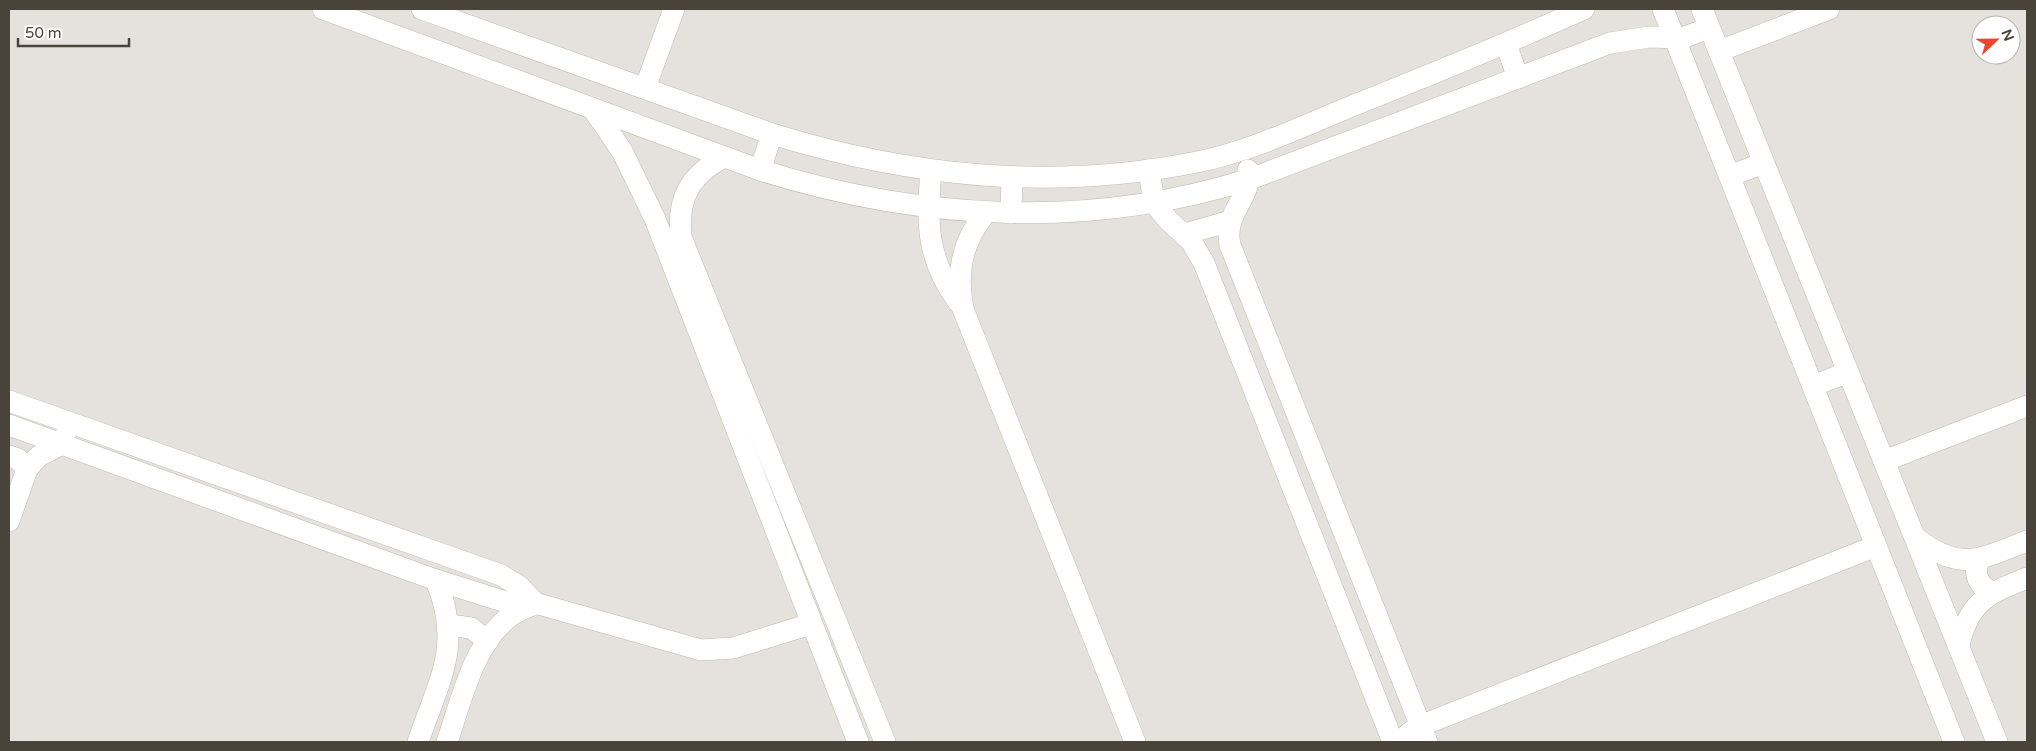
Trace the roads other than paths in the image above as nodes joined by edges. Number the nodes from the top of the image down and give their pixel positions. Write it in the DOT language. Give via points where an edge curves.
graph roads {
  1 [pos="325,9"];
  2 [pos="422,9"];
  3 [pos="674,9"];
  4 [pos="1584,9"];
  5 [pos="1664,9"];
  6 [pos="1702,9"];
  7 [pos="1829,9"];
  8 [pos="445,17"];
  9 [pos="1710,28"];
  10 [pos="1675,39"];
  11 [pos="1506,44"];
  12 [pos="432,49"];
  13 [pos="1719,51"];
  14 [pos="1518,78"];
  15 [pos="645,88"];
  16 [pos="1397,88"];
  17 [pos="593,109"];
  18 [pos="1409,120"];
  19 [pos="772,134"];
  20 [pos="1244,150"];
  21 [pos="724,157"];
  22 [pos="1764,162"];
  23 [pos="760,170"];
  24 [pos="1149,170"];
  25 [pos="932,171"];
  26 [pos="1730,176"];
  27 [pos="1012,178"];
  28 [pos="1250,179"];
  29 [pos="1154,202"];
  30 [pos="928,208"];
  31 [pos="985,212"];
  32 [pos="1012,213"];
  33 [pos="1230,221"];
  34 [pos="1185,234"];
  35 [pos="684,269"];
  36 [pos="1250,294"];
  37 [pos="1220,305"];
  38 [pos="963,309"];
  39 [pos="1848,372"];
  40 [pos="1813,386"];
  41 [pos="9,401"];
  42 [pos="2027,406"];
  43 [pos="1298,414"];
  44 [pos="70,423"];
  45 [pos="9,425"];
  46 [pos="1269,426"];
  47 [pos="62,444"];
  48 [pos="9,456"];
  49 [pos="1884,461"];
  50 [pos="28,469"];
  51 [pos="794,518"];
  52 [pos="9,521"];
  53 [pos="774,526"];
  54 [pos="1915,537"];
  55 [pos="2027,540"];
  56 [pos="1876,546"];
  57 [pos="1979,560"];
  58 [pos="2027,578"];
  59 [pos="436,580"];
  60 [pos="1992,592"];
  61 [pos="536,603"];
  62 [pos="811,624"];
  63 [pos="449,625"];
  64 [pos="488,641"];
  65 [pos="1959,645"];
  66 [pos="1424,734"];
  67 [pos="1994,741"];
  68 [pos="418,742"];
  69 [pos="447,742"];
  70 [pos="858,742"];
  71 [pos="885,742"];
  72 [pos="1135,742"];
  73 [pos="1393,742"];
  74 [pos="1402,742"];
  75 [pos="1954,742"];
  1 -- 12 [label="street"];
  2 -- 8 [label="street"];
  3 -- 15 [label="street"];
  4 -- 11 [label="street"];
  5 -- 10 [label="street"];
  6 -- 9 [label="street"];
  7 -- 13 [label="street"];
  8 -- 12 [label="street"];
  8 -- 15 [label="street"];
  9 -- 10 [label="street"];
  9 -- 13 [label="street"];
  10 -- 14 [label="street" via="1649,36 1623,40"];
  10 -- 26 [label="street"];
  11 -- 14 [label="street"];
  11 -- 16 [label="street"];
  12 -- 17 [label="street"];
  13 -- 22 [label="street"];
  14 -- 18 [label="street"];
  15 -- 19 [label="street"];
  16 -- 18 [label="street"];
  16 -- 20 [label="street"];
  17 -- 21 [label="street"];
  17 -- 35 [label="street" via="634,173 655,219"];
  18 -- 28 [label="street"];
  19 -- 23 [label="street"];
  19 -- 25 [label="street" via="842,154"];
  20 -- 24 [label="street"];
  20 -- 28 [label="street"];
  21 -- 23 [label="street"];
  21 -- 35 [label="street" via="697,175 682,204 679,220"];
  22 -- 26 [label="street"];
  22 -- 39 [label="street"];
  23 -- 30 [label="street" via="840,193"];
  24 -- 27 [label="street"];
  24 -- 29 [label="street"];
  25 -- 27 [label="street"];
  25 -- 30 [label="street"];
  26 -- 40 [label="street"];
  27 -- 32 [label="street"];
  28 -- 29 [label="street" via="1216,190"];
  28 -- 33 [label="street"];
  29 -- 32 [label="street" via="1069,212"];
  29 -- 34 [label="street"];
  30 -- 31 [label="street"];
  30 -- 38 [label="street" via="932,251 940,272"];
  31 -- 32 [label="street"];
  31 -- 38 [label="street" via="964,248 959,282"];
  33 -- 34 [label="street"];
  33 -- 36 [label="street" via="1230,244"];
  34 -- 37 [label="street" via="1200,255"];
  35 -- 51 [label="street"];
  35 -- 53 [label="street"];
  36 -- 37 [label="street"];
  36 -- 43 [label="street"];
  37 -- 46 [label="street"];
  38 -- 72 [label="street"];
  39 -- 40 [label="street"];
  39 -- 49 [label="street"];
  40 -- 56 [label="street"];
  41 -- 44 [label="street"];
  42 -- 49 [label="street"];
  43 -- 46 [label="street"];
  43 -- 66 [label="street"];
  44 -- 47 [label="street"];
  44 -- 61 [label="street" via="501,575"];
  45 -- 47 [label="street"];
  46 -- 73 [label="street"];
  47 -- 50 [label="street" via="39,456"];
  47 -- 59 [label="street"];
  48 -- 50 [label="street" via="18,459"];
  49 -- 54 [label="street"];
  50 -- 52 [label="street"];
  51 -- 53 [label="street"];
  51 -- 71 [label="street"];
  53 -- 62 [label="street"];
  54 -- 57 [label="street" via="1945,555"];
  54 -- 65 [label="street"];
  55 -- 57 [label="street"];
  56 -- 66 [label="street"];
  56 -- 75 [label="street"];
  57 -- 60 [label="street" via="1977,579"];
  58 -- 60 [label="street"];
  59 -- 61 [label="street" via="506,602"];
  59 -- 63 [label="street"];
  60 -- 65 [label="street" via="1970,615"];
  61 -- 62 [label="street" via="701,650 734,648"];
  61 -- 64 [label="street" via="510,616"];
  62 -- 70 [label="street"];
  63 -- 64 [label="street" via="471,628"];
  63 -- 68 [label="street" via="448,654"];
  64 -- 69 [label="street" via="478,655"];
  65 -- 67 [label="street"];
  66 -- 74 [label="street" via="1412,730"];
}
